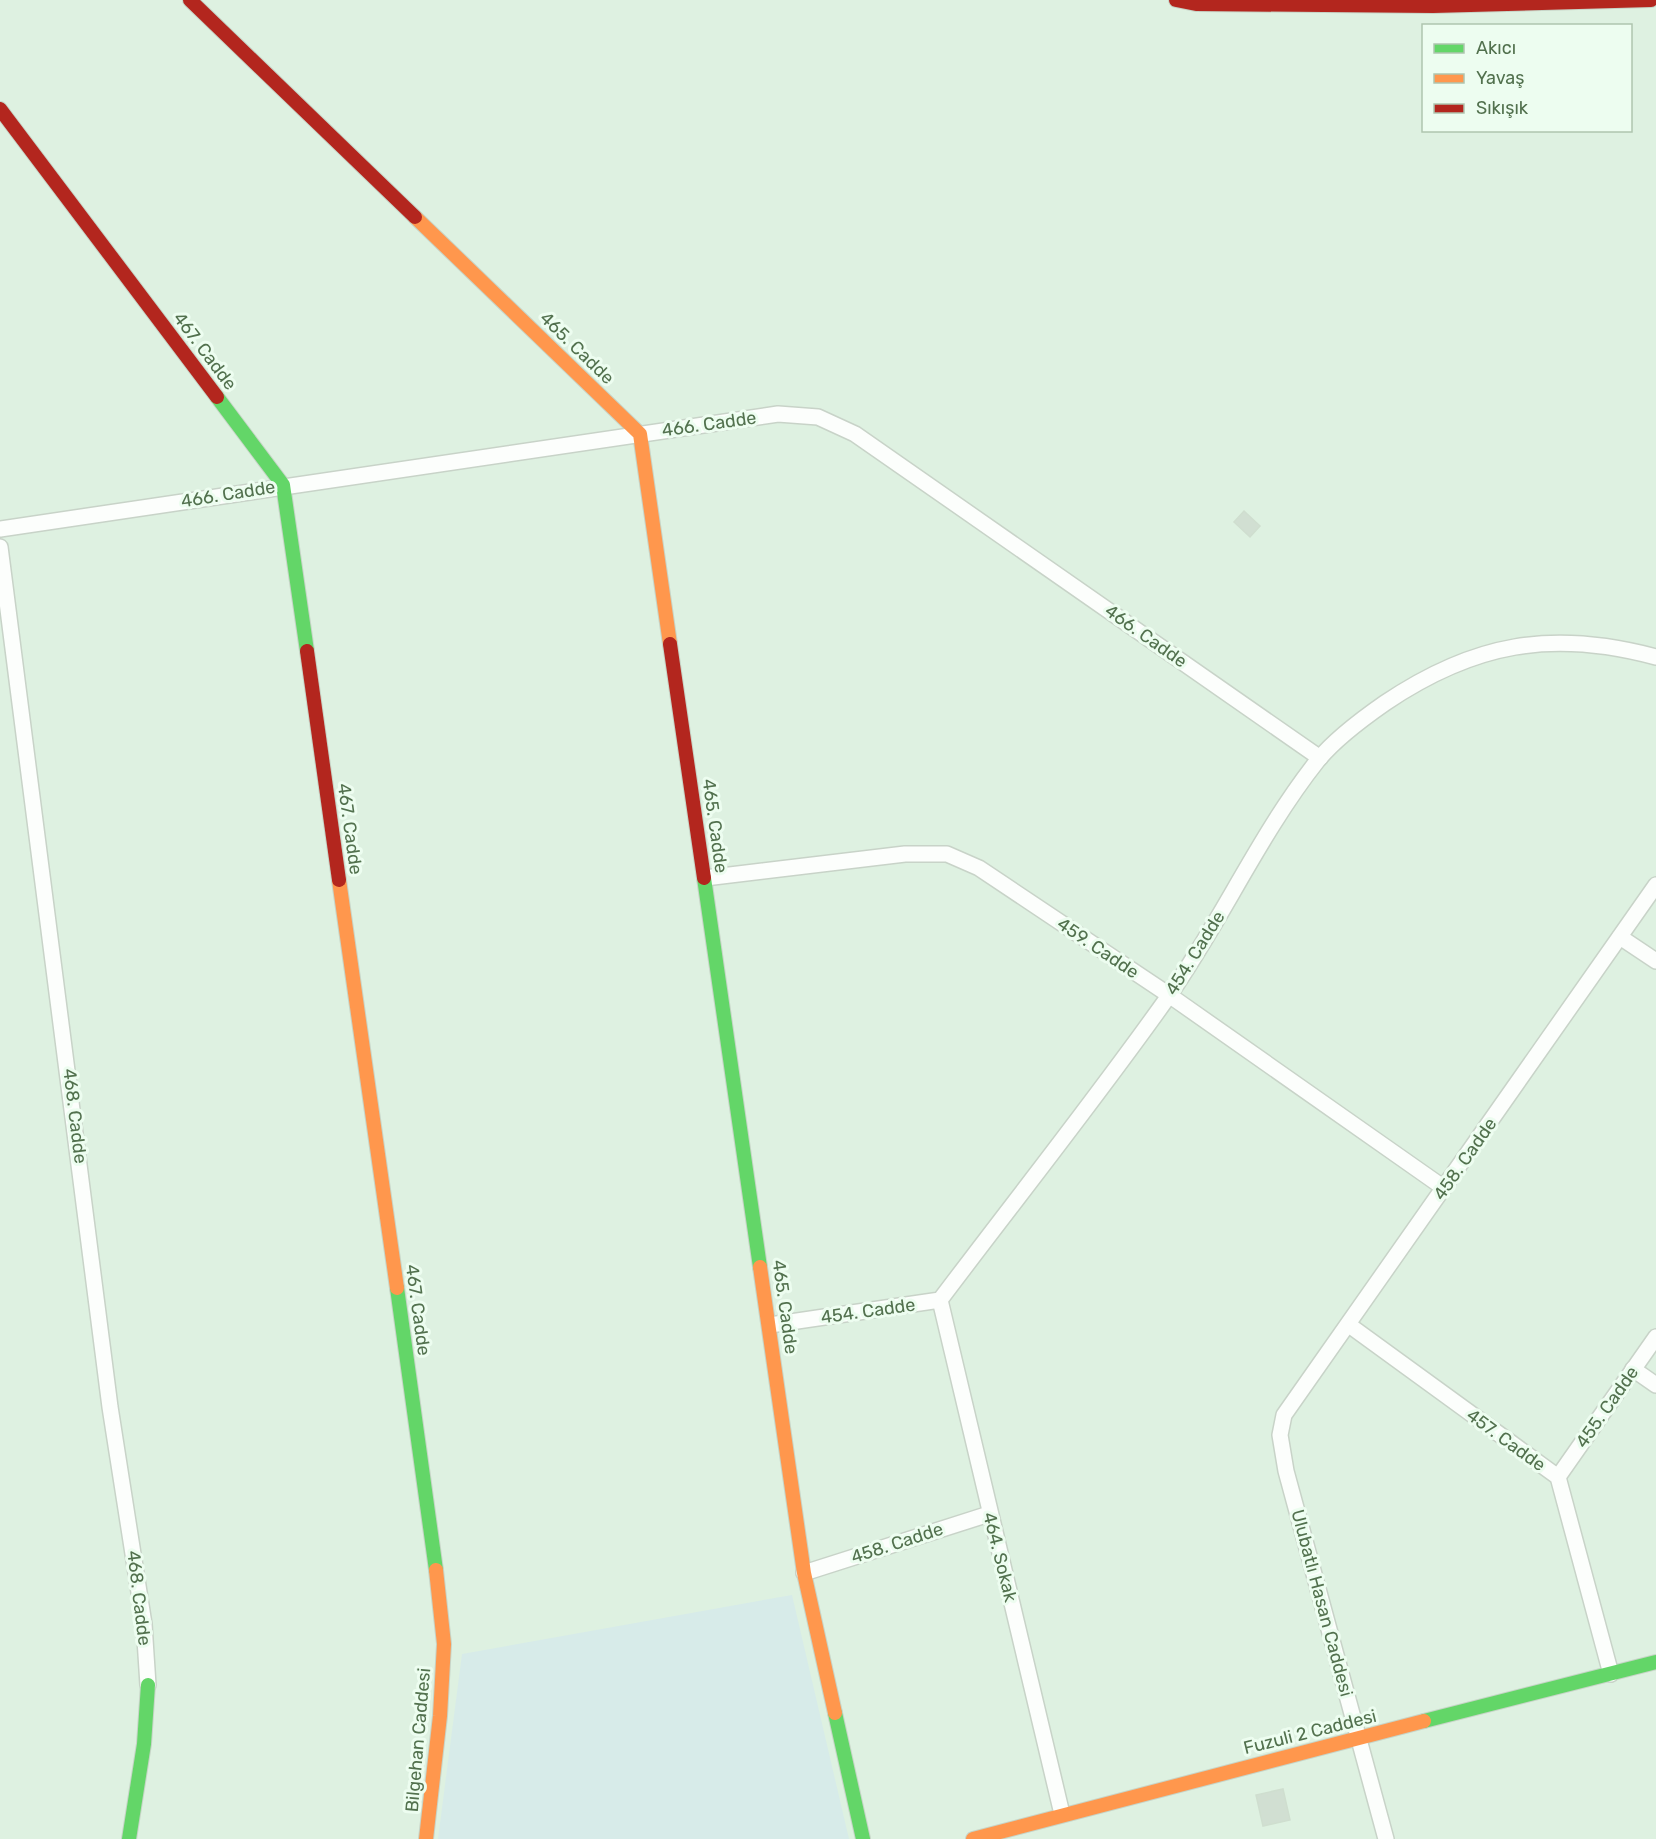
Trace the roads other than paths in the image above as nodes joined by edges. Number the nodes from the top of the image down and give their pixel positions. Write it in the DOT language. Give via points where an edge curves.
graph roads {
  1 [pos="190,0"];
  2 [pos="1176,0"];
  3 [pos="1651,0"];
  4 [pos="0,109"];
  5 [pos="640,434"];
  6 [pos="283,485"];
  7 [pos="0,529"];
  8 [pos="0,547"];
  9 [pos="1656,657"];
  10 [pos="1320,758"];
  11 [pos="705,878"];
  12 [pos="1656,885"];
  13 [pos="1620,937"];
  14 [pos="1656,961"];
  15 [pos="1169,995"];
  16 [pos="1444,1188"];
  17 [pos="940,1300"];
  18 [pos="770,1325"];
  19 [pos="1349,1325"];
  20 [pos="1656,1336"];
  21 [pos="1633,1369"];
  22 [pos="1656,1384"];
  23 [pos="1280,1435"];
  24 [pos="1558,1478"];
  25 [pos="989,1514"];
  26 [pos="804,1573"];
  27 [pos="444,1644"];
  28 [pos="1656,1662"];
  29 [pos="1611,1674"];
  30 [pos="148,1685"];
  31 [pos="1359,1738"];
  32 [pos="1062,1814"];
  33 [pos="129,1839"];
  34 [pos="426,1839"];
  35 [pos="863,1839"];
  36 [pos="973,1839"];
  37 [pos="1386,1839"];
  1 -- 5 [label="street, 465. Cadde"];
  2 -- 3 [label="street" via="1196,4 1433,6"];
  4 -- 6 [label="street, 467. Cadde"];
  5 -- 6 [label="street, 466. Cadde"];
  5 -- 10 [label="street, 466. Cadde" via="778,414 818,417 855,434"];
  5 -- 11 [label="street, 465. Cadde"];
  6 -- 7 [label="street, 466. Cadde"];
  6 -- 27 [label="street, 467. Cadde"];
  8 -- 30 [label="street, 468. Cadde" via="110,1407 144,1624"];
  9 -- 10 [label="street, 454. Cadde" via="1571,642 1512,646 1463,660 1411,686 1367,716"];
  10 -- 15 [label="street, 454. Cadde" via="1284,808"];
  11 -- 15 [label="street, 459. Cadde" via="904,854 947,854 979,868"];
  11 -- 18 [label="street, 465. Cadde"];
  12 -- 13 [label="street, 458. Cadde"];
  13 -- 14 [label="street"];
  13 -- 16 [label="street, 458. Cadde"];
  15 -- 16 [label="street, 459. Cadde"];
  15 -- 17 [label="street, 454. Cadde"];
  16 -- 19 [label="street, 458. Cadde"];
  17 -- 18 [label="street, 454. Cadde"];
  17 -- 25 [label="street, 464. Sokak"];
  18 -- 26 [label="street, 465. Cadde"];
  19 -- 23 [label="street, 458. Cadde" via="1284,1415"];
  19 -- 24 [label="street, 457. Cadde"];
  20 -- 21 [label="street, 455. Cadde"];
  21 -- 22 [label="street"];
  21 -- 24 [label="street, 455. Cadde"];
  23 -- 31 [label="street, Ulubatlı Hasan Caddesi" via="1286,1472"];
  24 -- 29 [label="street, 457. Cadde"];
  25 -- 26 [label="street, 458. Cadde"];
  25 -- 32 [label="street, 464. Sokak"];
  26 -- 35 [label="street, 465. Cadde"];
  27 -- 34 [label="street, Bilgehan Caddesi"];
  28 -- 29 [label="street, Fuzuli 2 Caddesi"];
  29 -- 31 [label="street, Fuzuli 2 Caddesi"];
  30 -- 33 [label="street" via="144,1744"];
  31 -- 32 [label="street, Fuzuli 2 Caddesi"];
  31 -- 37 [label="street, Ulubatlı Hasan Caddesi"];
  32 -- 36 [label="street, Fuzuli 2 Caddesi"];
}
